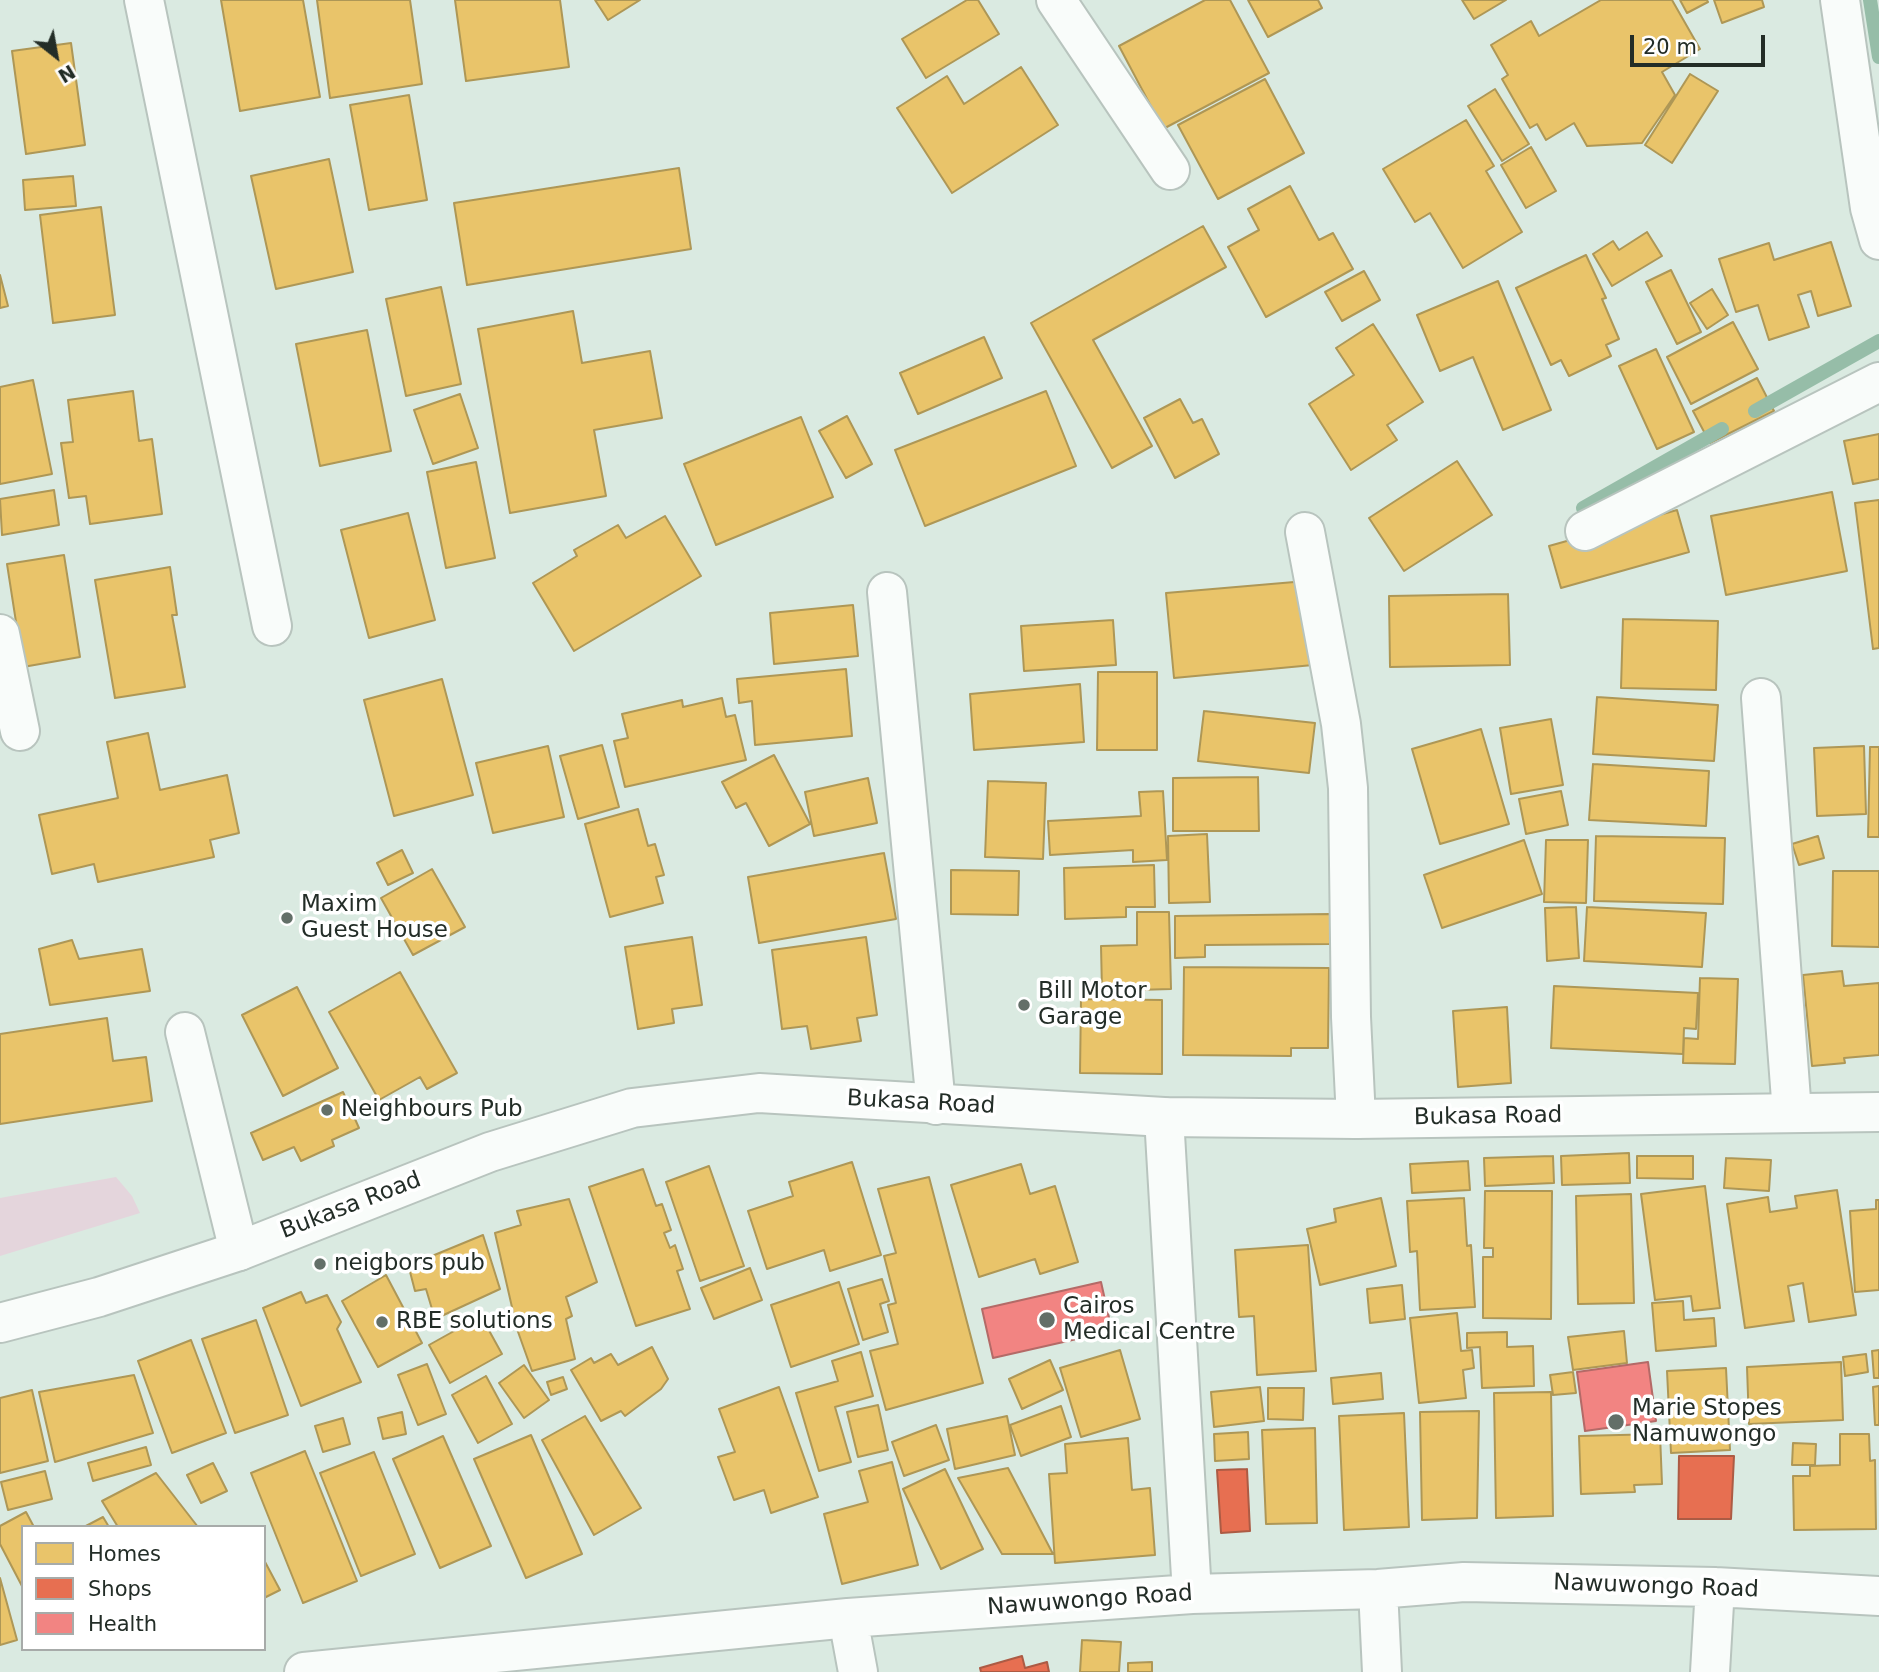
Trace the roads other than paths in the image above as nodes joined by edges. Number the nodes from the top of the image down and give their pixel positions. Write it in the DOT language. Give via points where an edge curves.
graph roads {
  1 [pos="144,0"];
  2 [pos="1056,0"];
  3 [pos="1840,0"];
  4 [pos="1170,170"];
  5 [pos="1879,240"];
  6 [pos="1879,382"];
  7 [pos="1584,531"];
  8 [pos="1305,532"];
  9 [pos="887,592"];
  10 [pos="272,626"];
  11 [pos="0,634"];
  12 [pos="1761,698"];
  13 [pos="20,731"];
  14 [pos="185,1032"];
  15 [pos="936,1105"];
  16 [pos="1879,1112"];
  17 [pos="1792,1113"];
  18 [pos="1164,1117"];
  19 [pos="1356,1119"];
  20 [pos="239,1251"];
  21 [pos="0,1323"];
  22 [pos="1715,1587"];
  23 [pos="1378,1589"];
  24 [pos="1192,1594"];
  25 [pos="1879,1596"];
  26 [pos="848,1618"];
  27 [pos="304,1672"];
  28 [pos="858,1672"];
  29 [pos="1382,1672"];
  30 [pos="1710,1672"];
  1 -- 10 [label="street"];
  2 -- 4 [label="street"];
  3 -- 5 [label="street" via="1870,208"];
  6 -- 7 [label="street"];
  8 -- 19 [label="street" via="1341,724 1348,788"];
  9 -- 15 [label="street"];
  11 -- 13 [label="street"];
  12 -- 17 [label="street"];
  14 -- 20 [label="street"];
  15 -- 18 [label="street, Bukasa Road"];
  15 -- 20 [label="street, Bukasa Road" via="758,1093 632,1108 490,1152"];
  16 -- 17 [label="street, Bukasa Road"];
  17 -- 19 [label="street, Bukasa Road"];
  18 -- 19 [label="street, Bukasa Road"];
  18 -- 24 [label="street"];
  20 -- 21 [label="street, Bukasa Road" via="99,1297"];
  22 -- 23 [label="street, Nawuwongo Road" via="1464,1582"];
  22 -- 25 [label="street, Nawuwongo Road"];
  22 -- 30 [label="street"];
  23 -- 24 [label="street, Nawuwongo Road"];
  23 -- 29 [label="street"];
  24 -- 26 [label="street, Nawuwongo Road"];
  26 -- 27 [label="street, Nawuwongo Road"];
  26 -- 28 [label="street"];
}
